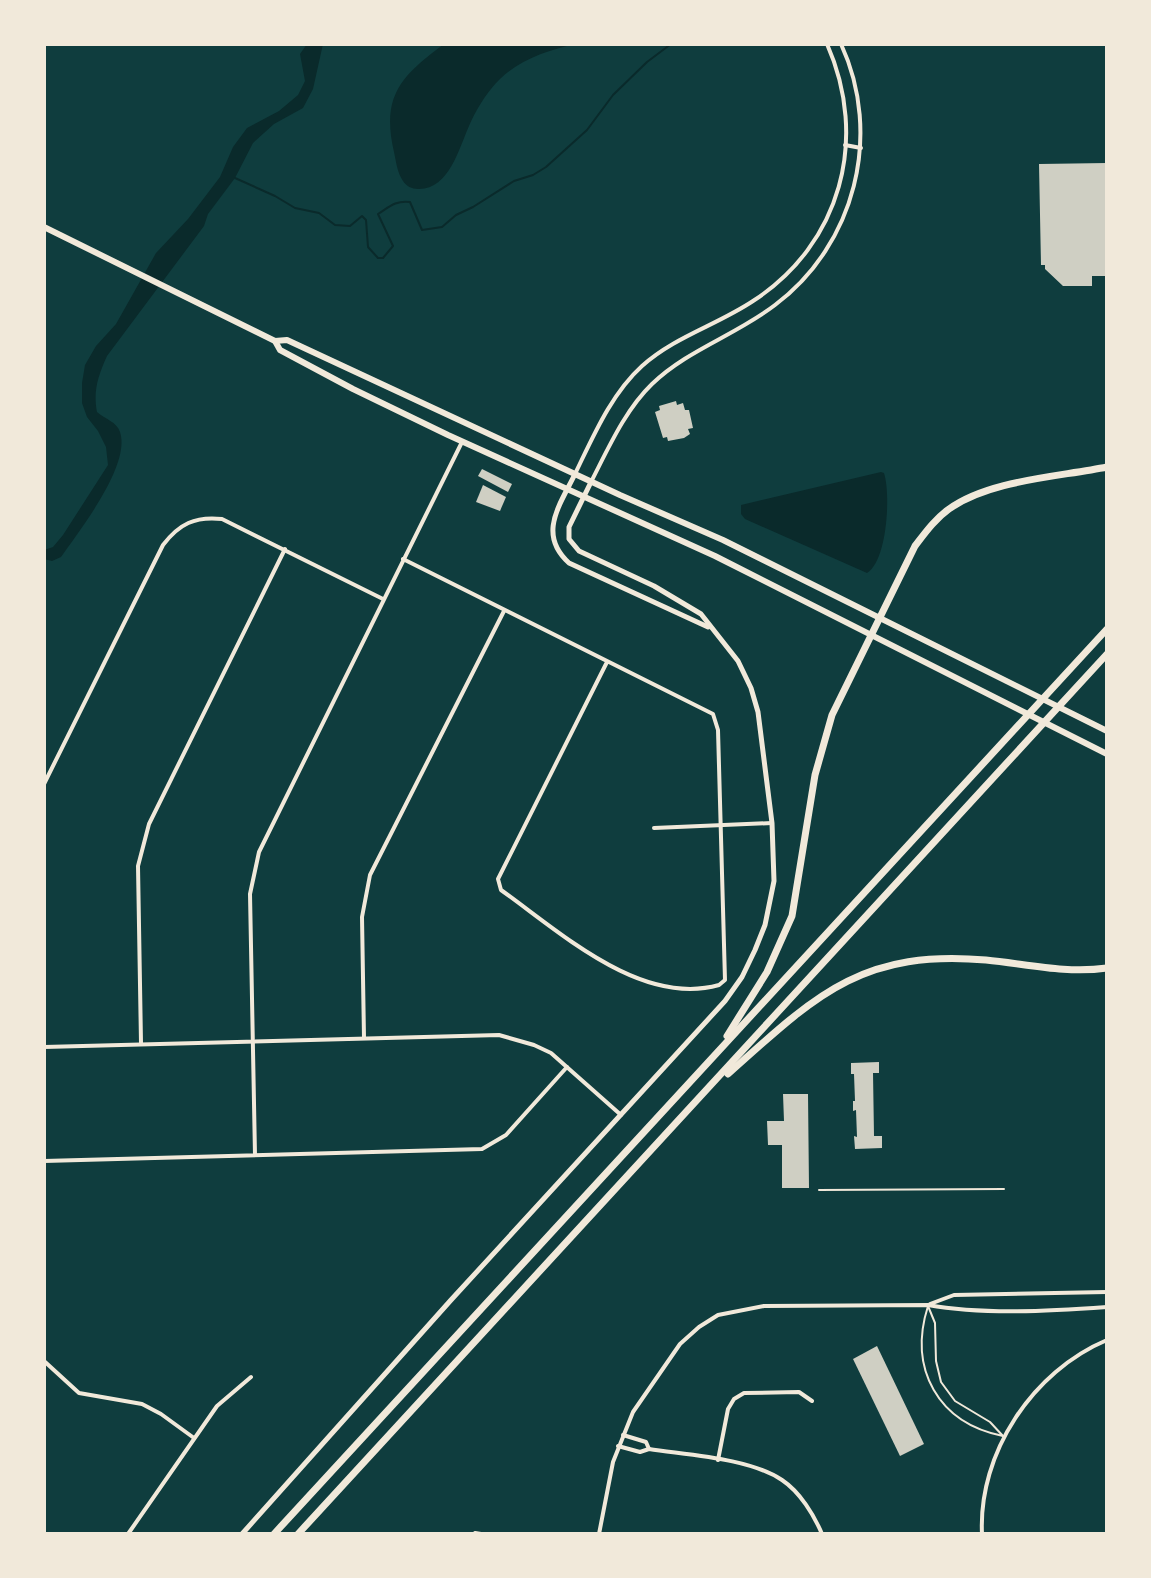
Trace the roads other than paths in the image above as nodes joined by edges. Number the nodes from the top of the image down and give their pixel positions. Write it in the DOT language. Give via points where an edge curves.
graph roads {
  1 [pos="827,44"];
  2 [pos="841,44"];
  3 [pos="845,145"];
  4 [pos="861,148"];
  5 [pos="44,227"];
  6 [pos="275,341"];
  7 [pos="463,441"];
  8 [pos="1107,467"];
  9 [pos="575,474"];
  10 [pos="591,482"];
  11 [pos="568,489"];
  12 [pos="583,496"];
  13 [pos="285,549"];
  14 [pos="403,559"];
  15 [pos="383,599"];
  16 [pos="504,611"];
  17 [pos="881,617"];
  18 [pos="709,627"];
  19 [pos="1107,629"];
  20 [pos="871,637"];
  21 [pos="1107,654"];
  22 [pos="607,662"];
  23 [pos="1107,731"];
  24 [pos="1107,754"];
  25 [pos="44,784"];
  26 [pos="772,823"];
  27 [pos="720,825"];
  28 [pos="654,828"];
  29 [pos="1107,968"];
  30 [pos="364,1038"];
  31 [pos="253,1041"];
  32 [pos="141,1043"];
  33 [pos="44,1047"];
  34 [pos="717,1051"];
  35 [pos="567,1067"];
  36 [pos="700,1100"];
  37 [pos="621,1115"];
  38 [pos="255,1155"];
  39 [pos="44,1161"];
  40 [pos="1004,1189"];
  41 [pos="819,1190"];
  42 [pos="1107,1292"];
  43 [pos="928,1305"];
  44 [pos="1107,1307"];
  45 [pos="1107,1340"];
  46 [pos="44,1361"];
  47 [pos="251,1377"];
  48 [pos="812,1401"];
  49 [pos="623,1435"];
  50 [pos="1003,1437"];
  51 [pos="194,1438"];
  52 [pos="618,1446"];
  53 [pos="649,1449"];
  54 [pos="718,1460"];
  55 [pos="128,1534"];
  56 [pos="242,1534"];
  57 [pos="274,1534"];
  58 [pos="298,1534"];
  59 [pos="599,1534"];
  60 [pos="822,1534"];
  61 [pos="982,1534"];
  1 -- 3 [label="street" via="845,101"];
  2 -- 4 [label="street" via="857,92"];
  3 -- 4 [label="street"];
  3 -- 9 [label="street" via="830,213 809,250 752,302 643,365 622,387"];
  4 -- 10 [label="street" via="840,231 817,264 773,307 653,382"];
  5 -- 6 [label="main road"];
  6 -- 7 [label="main road" via="280,350 335,380"];
  6 -- 9 [label="main road" via="287,340"];
  7 -- 11 [label="main road"];
  7 -- 14 [label="street"];
  8 -- 17 [label="highway" via="1001,486 948,509 915,546"];
  9 -- 10 [label="main road"];
  9 -- 11 [label="street"];
  10 -- 12 [label="street"];
  10 -- 17 [label="main road"];
  11 -- 12 [label="main road"];
  11 -- 18 [label="street" via="553,523 560,555"];
  12 -- 18 [label="street" via="569,527 569,539 579,551 654,586 701,614"];
  12 -- 20 [label="main road" via="715,556"];
  13 -- 15 [label="street"];
  13 -- 25 [label="street" via="222,519 196,519 172,533"];
  13 -- 32 [label="street" via="142,846"];
  14 -- 15 [label="street"];
  14 -- 16 [label="street"];
  15 -- 31 [label="street" via="259,852 250,894"];
  16 -- 22 [label="street"];
  16 -- 30 [label="street" via="370,875 362,917"];
  17 -- 20 [label="highway"];
  17 -- 23 [label="main road"];
  18 -- 26 [label="street" via="733,653 751,688"];
  19 -- 34 [label="highway"];
  20 -- 24 [label="main road"];
  20 -- 34 [label="highway" via="843,689 823,744 792,916 767,972"];
  21 -- 36 [label="highway"];
  22 -- 27 [label="street" via="713,714"];
  22 -- 27 [label="street" via="498,879 501,890 620,972 668,986 719,985 725,980"];
  26 -- 27 [label="street"];
  26 -- 37 [label="street" via="774,881 765,925 742,977"];
  27 -- 28 [label="street"];
  29 -- 36 [label="highway" via="1063,970 960,958 878,968 853,977 796,1013"];
  30 -- 31 [label="street"];
  30 -- 35 [label="street" via="499,1035 543,1049"];
  31 -- 32 [label="street"];
  31 -- 38 [label="street"];
  32 -- 33 [label="street"];
  34 -- 57 [label="highway"];
  35 -- 37 [label="street"];
  35 -- 38 [label="street" via="506,1135 482,1149"];
  36 -- 58 [label="highway"];
  37 -- 56 [label="street"];
  38 -- 39 [label="street"];
  40 -- 41 [label="lane"];
  42 -- 43 [label="street" via="954,1295"];
  43 -- 44 [label="street" via="981,1310"];
  43 -- 49 [label="street" via="764,1306 718,1315 680,1344 641,1398"];
  43 -- 50 [label="lane" via="941,1382 955,1401 990,1422"];
  43 -- 50 [label="lane" via="922,1323 924,1351 937,1399 957,1417"];
  45 -- 50 [label="street" via="1062,1367"];
  46 -- 51 [label="street" via="79,1393 142,1404"];
  47 -- 51 [label="street" via="217,1406"];
  48 -- 54 [label="street" via="799,1392 744,1393 734,1399"];
  49 -- 52 [label="street"];
  49 -- 53 [label="street" via="646,1442"];
  50 -- 61 [label="street" via="990,1464"];
  51 -- 55 [label="street"];
  52 -- 53 [label="street"];
  52 -- 59 [label="street"];
  53 -- 54 [label="street"];
  54 -- 60 [label="street" via="784,1480 816,1518"];
}
